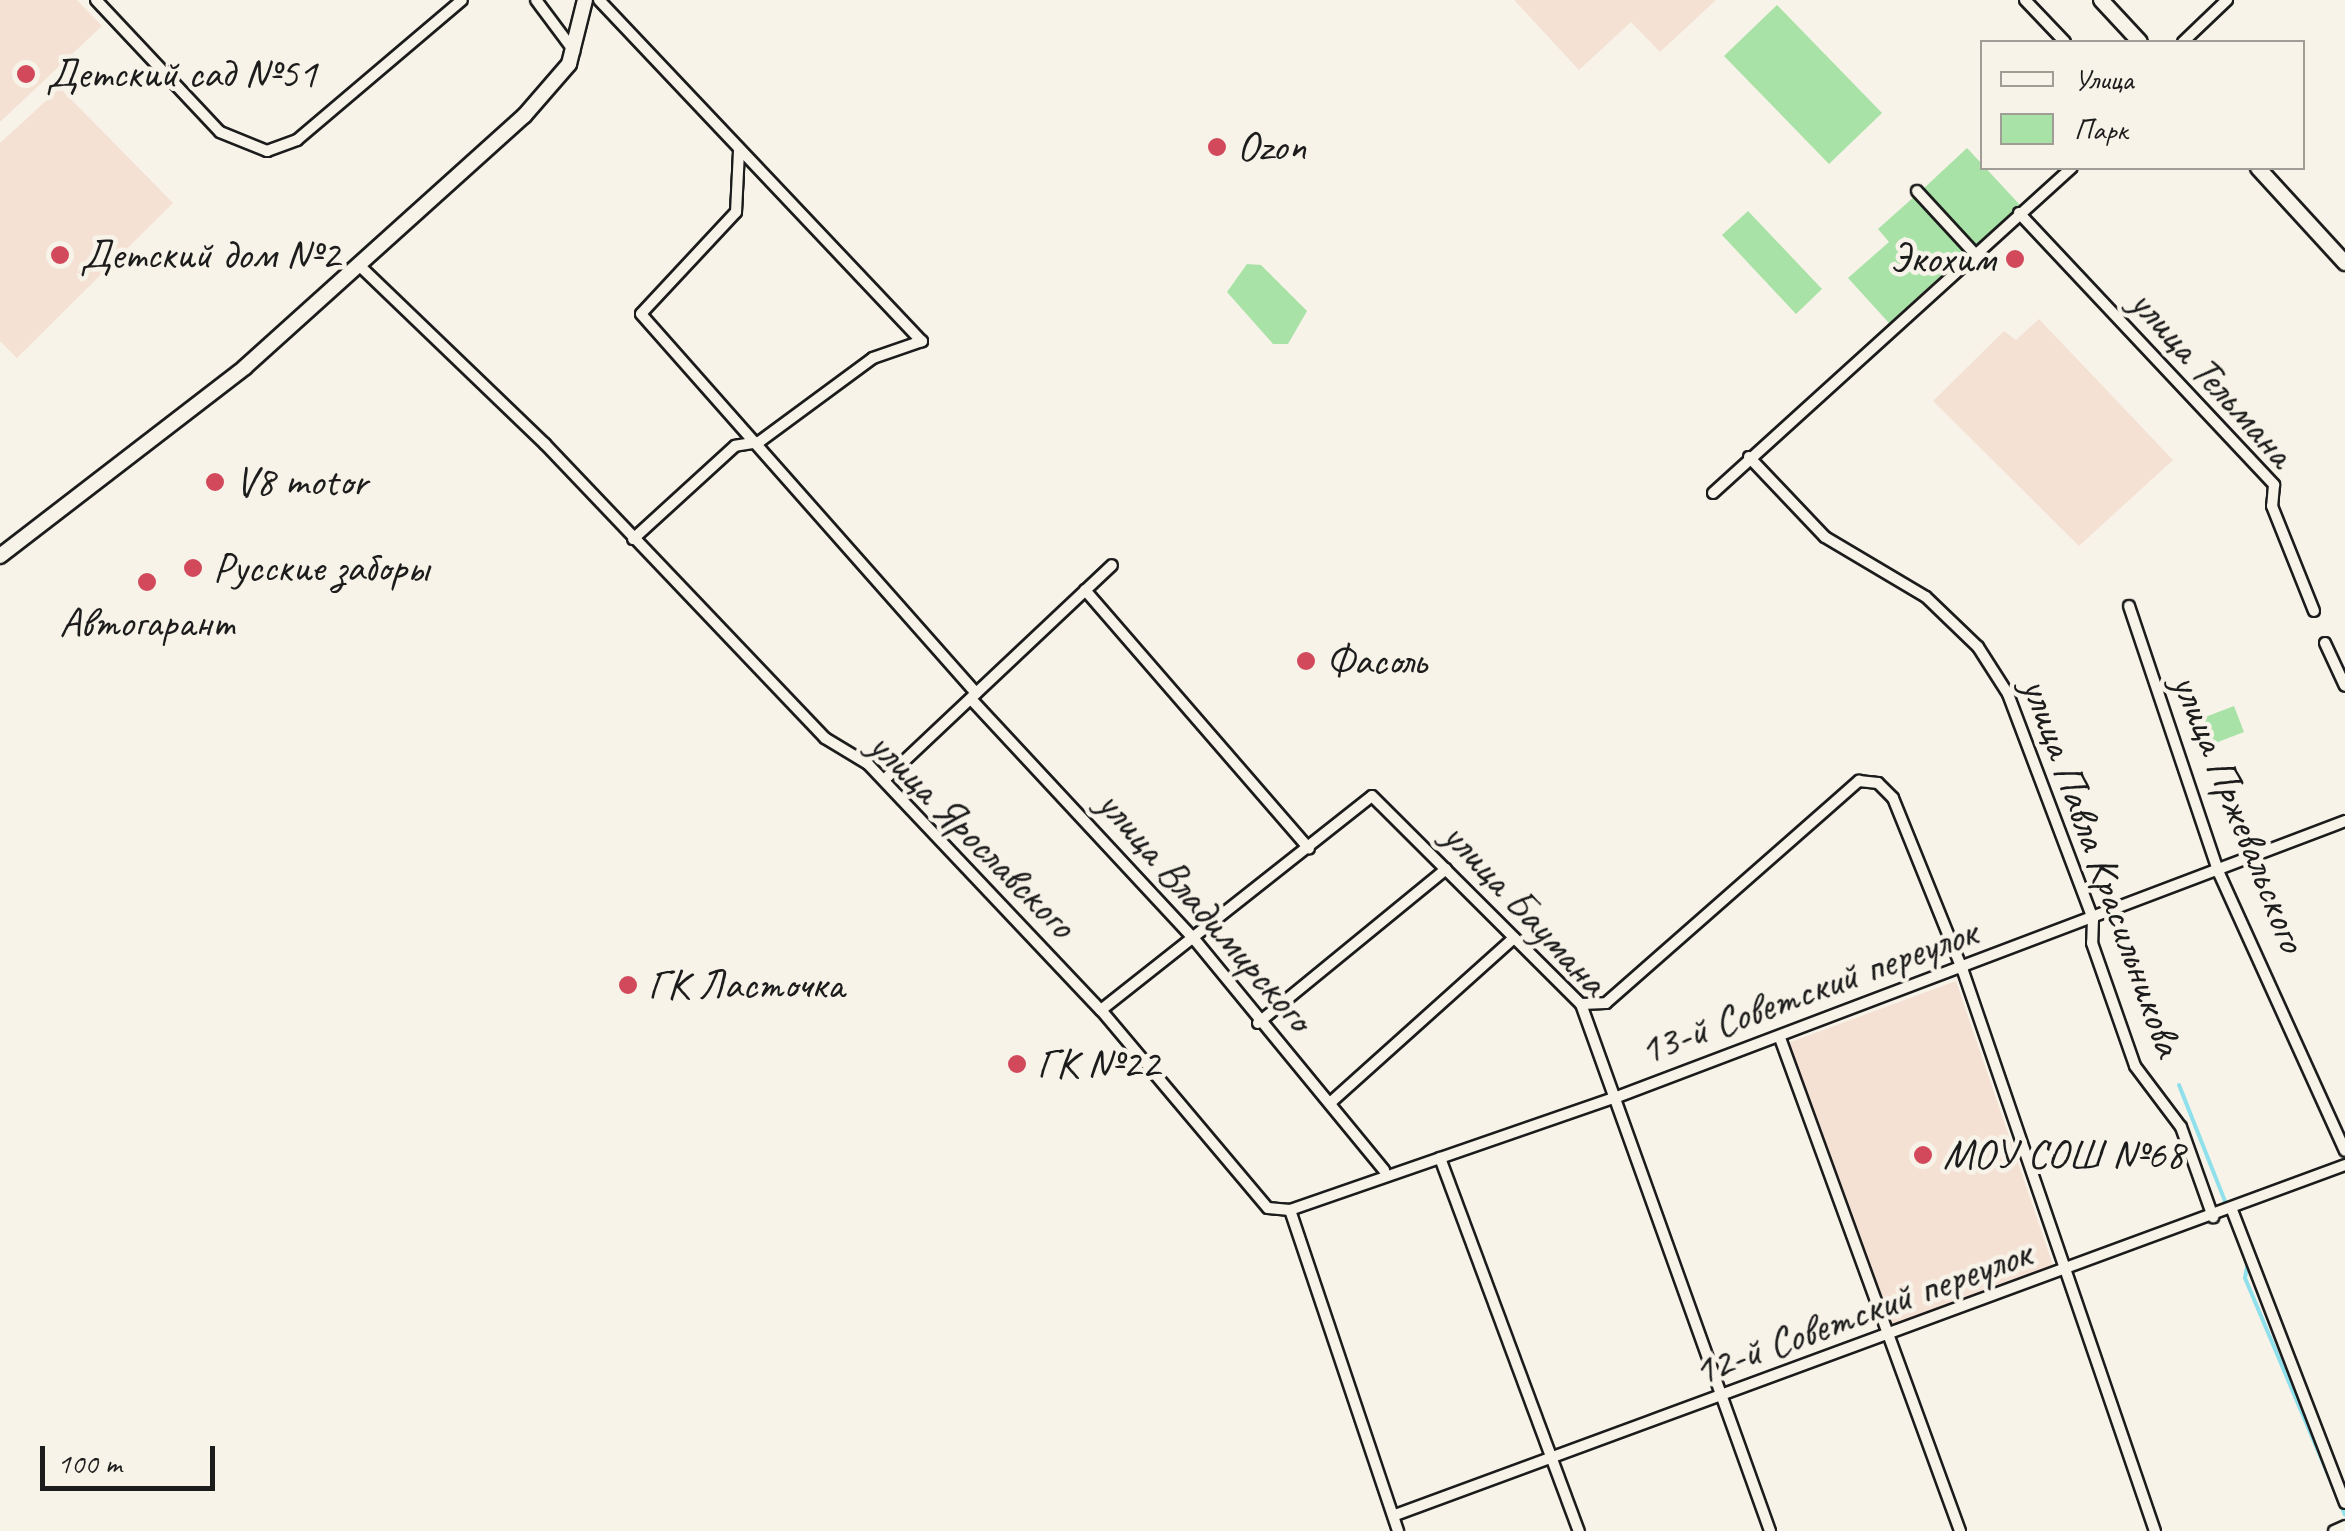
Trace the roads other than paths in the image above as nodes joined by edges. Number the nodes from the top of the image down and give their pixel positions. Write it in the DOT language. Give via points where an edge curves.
graph roads {
  1 [pos="96,0"];
  2 [pos="462,0"];
  3 [pos="536,0"];
  4 [pos="585,0"];
  5 [pos="598,0"];
  6 [pos="2025,0"];
  7 [pos="2100,0"];
  8 [pos="2227,0"];
  9 [pos="2064,40"];
  10 [pos="2138,40"];
  11 [pos="2184,40"];
  12 [pos="574,52"];
  13 [pos="739,151"];
  14 [pos="2069,170"];
  15 [pos="2260,170"];
  16 [pos="1917,191"];
  17 [pos="2019,213"];
  18 [pos="1975,254"];
  19 [pos="2345,262"];
  20 [pos="360,266"];
  21 [pos="759,442"];
  22 [pos="1749,457"];
  23 [pos="1713,493"];
  24 [pos="633,539"];
  25 [pos="0,556"];
  26 [pos="1112,565"];
  27 [pos="1085,590"];
  28 [pos="2130,606"];
  29 [pos="2314,611"];
  30 [pos="2325,643"];
  31 [pos="2345,686"];
  32 [pos="973,696"];
  33 [pos="884,780"];
  34 [pos="2345,821"];
  35 [pos="1309,849"];
  36 [pos="1446,869"];
  37 [pos="2219,873"];
  38 [pos="2093,919"];
  39 [pos="1514,938"];
  40 [pos="1196,940"];
  41 [pos="1963,971"];
  42 [pos="1580,1004"];
  43 [pos="1101,1010"];
  44 [pos="1258,1023"];
  45 [pos="1780,1038"];
  46 [pos="1617,1097"];
  47 [pos="1330,1103"];
  48 [pos="2345,1150"];
  49 [pos="1440,1158"];
  50 [pos="2345,1165"];
  51 [pos="1384,1170"];
  52 [pos="1290,1210"];
  53 [pos="2232,1210"];
  54 [pos="2213,1218"];
  55 [pos="2067,1273"];
  56 [pos="1889,1339"];
  57 [pos="1724,1396"];
  58 [pos="1551,1461"];
  59 [pos="2345,1503"];
  60 [pos="1398,1514"];
  61 [pos="2345,1526"];
  62 [pos="1398,1531"];
  63 [pos="1578,1531"];
  64 [pos="1770,1531"];
  65 [pos="1960,1531"];
  66 [pos="2156,1531"];
  67 [pos="2334,1531"];
  1 -- 2 [label="street" via="220,132 266,151 297,140"];
  3 -- 12 [label="street"];
  4 -- 12 [label="street"];
  5 -- 13 [label="street"];
  6 -- 9 [label="street"];
  7 -- 10 [label="street"];
  8 -- 11 [label="street"];
  12 -- 20 [label="street" via="524,116"];
  13 -- 21 [label="street, улица Владимирского" via="736,212 642,314"];
  13 -- 21 [label="street" via="922,341 873,358"];
  14 -- 17 [label="street"];
  15 -- 19 [label="street"];
  16 -- 18 [label="street"];
  17 -- 18 [label="street"];
  17 -- 29 [label="street, улица Тельмана" via="2274,485 2272,506"];
  18 -- 22 [label="street"];
  20 -- 24 [label="street, улица Ярославского"];
  20 -- 25 [label="street"];
  21 -- 24 [label="street" via="735,446"];
  21 -- 32 [label="street, улица Владимирского"];
  22 -- 23 [label="street"];
  22 -- 38 [label="street, улица Павла Красильникова" via="1825,537 1926,597 1978,646 2008,694"];
  24 -- 33 [label="street, улица Ярославского" via="825,738"];
  26 -- 27 [label="street"];
  27 -- 32 [label="street"];
  27 -- 35 [label="street"];
  28 -- 37 [label="street, улица Пржевальского"];
  30 -- 31 [label="street"];
  32 -- 33 [label="street"];
  32 -- 40 [label="street, улица Владимирского"];
  33 -- 43 [label="street, улица Ярославского"];
  34 -- 37 [label="street, 13-й Советский переулок"];
  35 -- 36 [label="street, улица Баумана" via="1372,796"];
  35 -- 40 [label="street"];
  36 -- 39 [label="street, улица Баумана"];
  36 -- 44 [label="street"];
  37 -- 38 [label="street, 13-й Советский переулок"];
  37 -- 48 [label="street, улица Пржевальского"];
  38 -- 41 [label="street, 13-й Советский переулок"];
  38 -- 54 [label="street, улица Павла Красильникова" via="2092,943 2135,1066 2181,1127"];
  39 -- 42 [label="street, улица Баумана"];
  39 -- 47 [label="street"];
  40 -- 43 [label="street"];
  40 -- 44 [label="street, улица Владимирского"];
  41 -- 42 [label="street" via="1893,798 1859,781 1606,1003"];
  41 -- 45 [label="street, 13-й Советский переулок"];
  41 -- 55 [label="street"];
  42 -- 46 [label="street, улица Баумана"];
  43 -- 52 [label="street, улица Ярославского" via="1249,1192"];
  44 -- 47 [label="street, улица Владимирского"];
  45 -- 46 [label="street, 13-й Советский переулок"];
  45 -- 56 [label="street"];
  46 -- 49 [label="street, 13-й Советский переулок"];
  46 -- 57 [label="street, улица Баумана"];
  47 -- 51 [label="street, улица Владимирского"];
  49 -- 51 [label="street, 13-й Советский переулок"];
  49 -- 58 [label="street"];
  50 -- 53 [label="street, 12-й Советский переулок"];
  51 -- 52 [label="street, 13-й Советский переулок"];
  52 -- 60 [label="street"];
  53 -- 54 [label="street, 12-й Советский переулок"];
  53 -- 59 [label="street"];
  54 -- 55 [label="street, 12-й Советский переулок"];
  55 -- 56 [label="street, 12-й Советский переулок"];
  55 -- 66 [label="street"];
  56 -- 57 [label="street, 12-й Советский переулок"];
  56 -- 65 [label="street"];
  57 -- 58 [label="street, 12-й Советский переулок"];
  57 -- 64 [label="street, улица Баумана"];
  58 -- 60 [label="street, 12-й Советский переулок"];
  58 -- 63 [label="street"];
  60 -- 62 [label="street"];
  61 -- 67 [label="street"];
}
